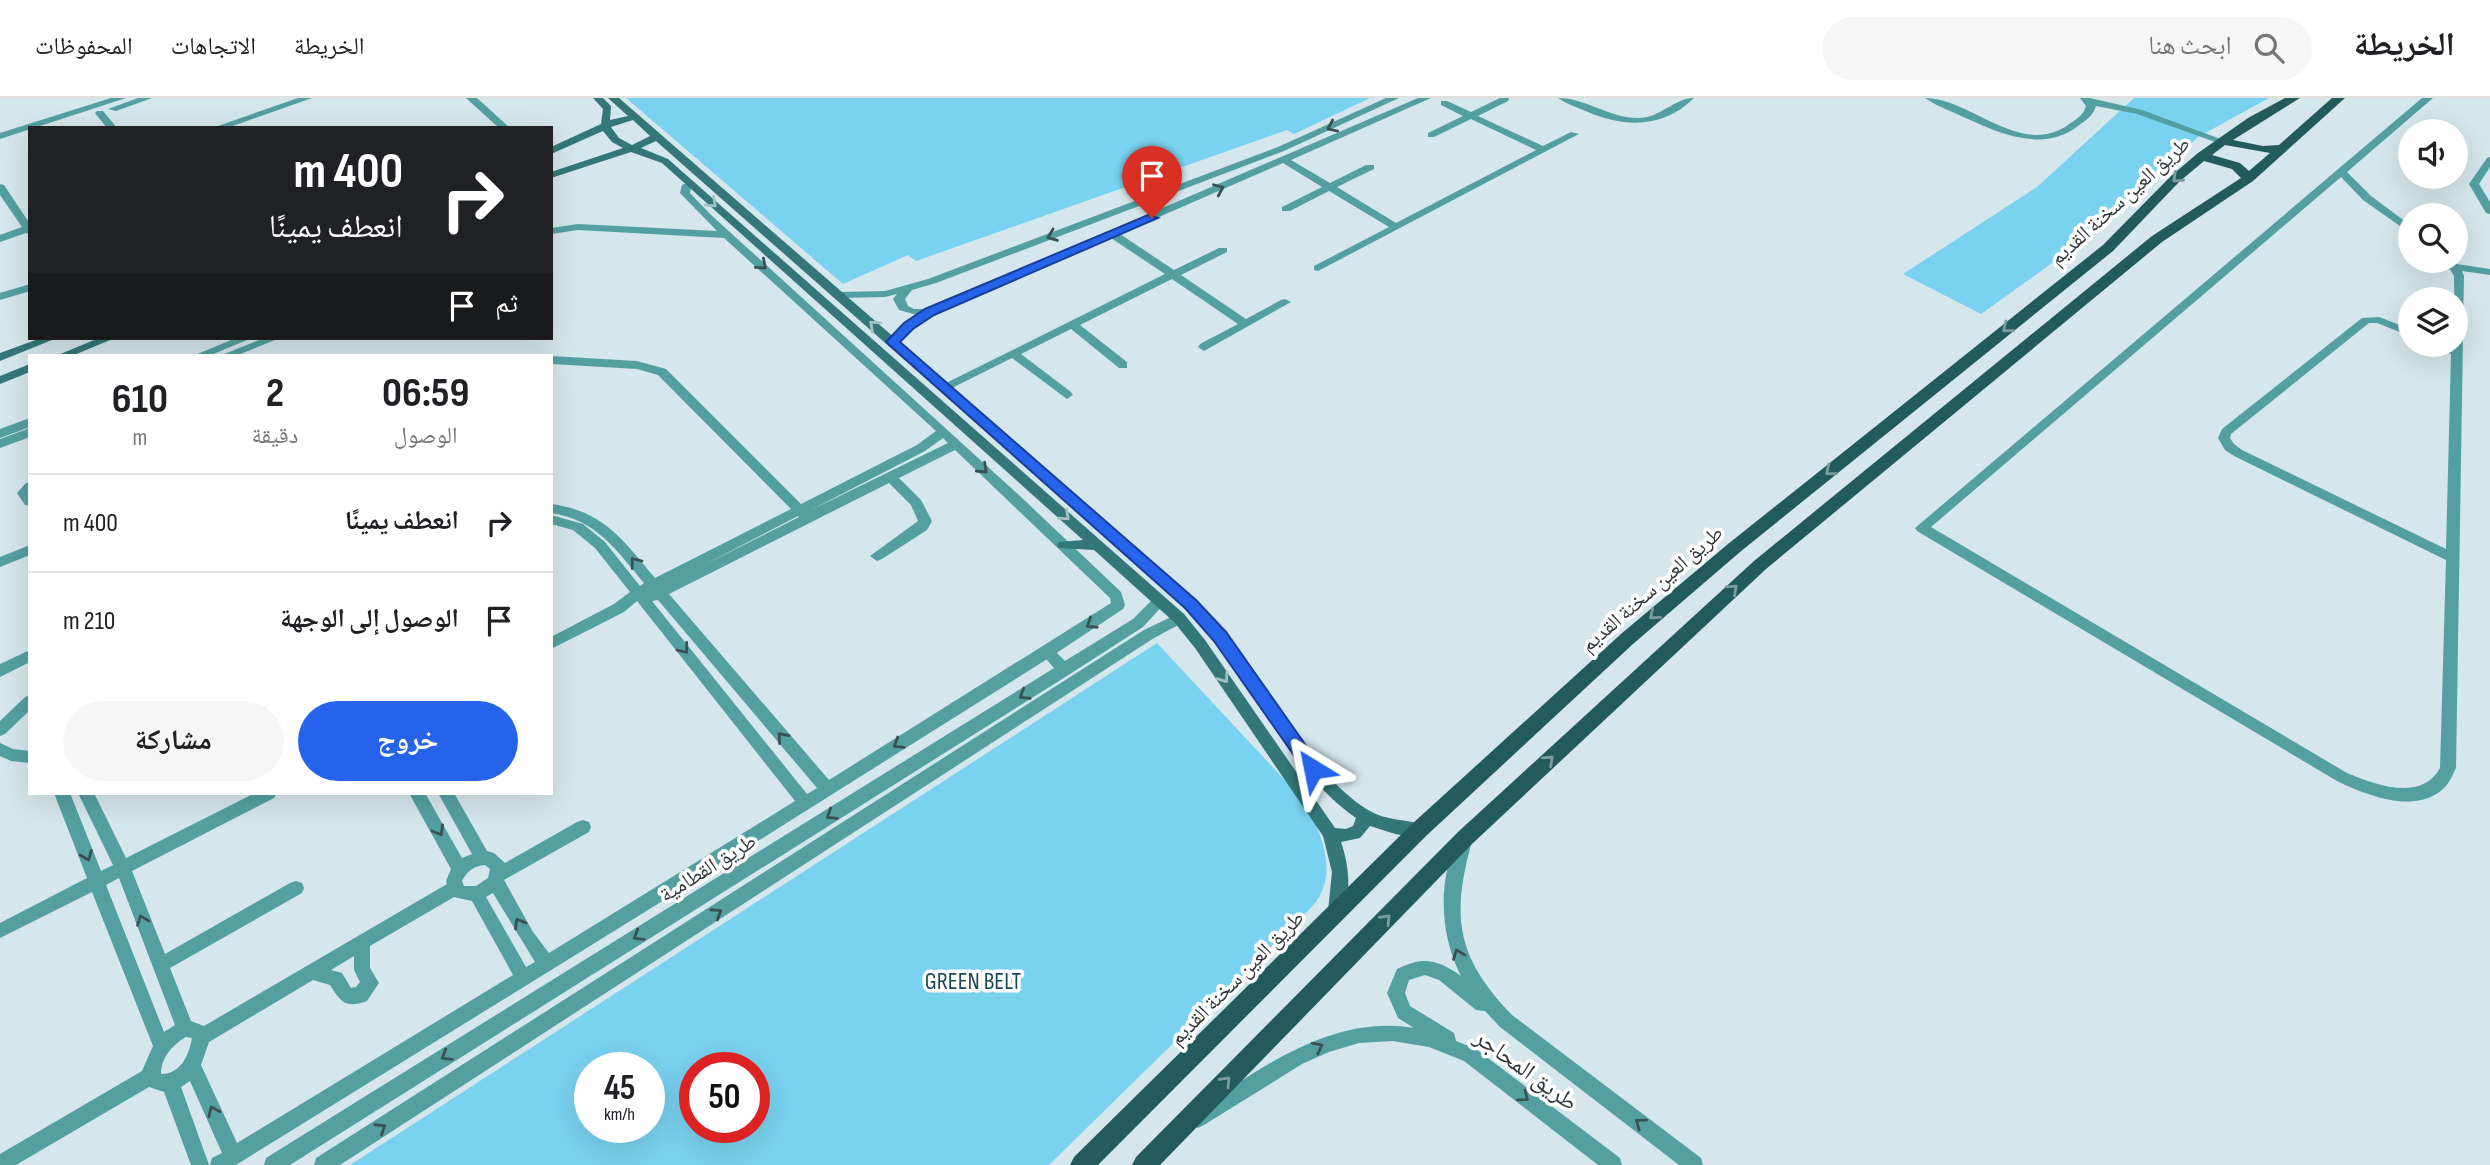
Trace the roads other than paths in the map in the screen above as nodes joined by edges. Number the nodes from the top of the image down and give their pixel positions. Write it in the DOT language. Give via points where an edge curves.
graph roads {
  1 [pos="121,98"];
  2 [pos="147,98"];
  3 [pos="307,98"];
  4 [pos="471,98"];
  5 [pos="598,98"];
  6 [pos="613,98"];
  7 [pos="1394,98"];
  8 [pos="1426,98"];
  9 [pos="1563,98"];
  10 [pos="1574,98"];
  11 [pos="1679,98"];
  12 [pos="1689,98"];
  13 [pos="1930,98"];
  14 [pos="2294,98"];
  15 [pos="2339,98"];
  16 [pos="2428,98"];
  17 [pos="1505,99"];
  18 [pos="2087,100"];
  19 [pos="1444,103"];
  20 [pos="100,113"];
  21 [pos="1470,116"];
  22 [pos="635,117"];
  23 [pos="32,126"];
  24 [pos="61,126"];
  25 [pos="110,126"];
  26 [pos="223,126"];
  27 [pos="503,126"];
  28 [pos="28,127"];
  29 [pos="606,127"];
  30 [pos="1574,134"];
  31 [pos="1431,135"];
  32 [pos="0,136"];
  33 [pos="657,136"];
  34 [pos="28,137"];
  35 [pos="2221,141"];
  36 [pos="0,146"];
  37 [pos="567,146"];
  38 [pos="630,148"];
  39 [pos="2286,148"];
  40 [pos="553,150"];
  41 [pos="1543,150"];
  42 [pos="2202,156"];
  43 [pos="1286,160"];
  44 [pos="2490,160"];
  45 [pos="590,162"];
  46 [pos="1370,167"];
  47 [pos="2340,171"];
  48 [pos="553,174"];
  49 [pos="2249,178"];
  50 [pos="691,184"];
  51 [pos="0,187"];
  52 [pos="1330,187"];
  53 [pos="2320,189"];
  54 [pos="2367,198"];
  55 [pos="1286,209"];
  56 [pos="2490,211"];
  57 [pos="706,216"];
  58 [pos="2398,221"];
  59 [pos="1084,224"];
  60 [pos="1396,227"];
  61 [pos="28,229"];
  62 [pos="28,230"];
  63 [pos="553,231"];
  64 [pos="676,232"];
  65 [pos="727,234"];
  66 [pos="1113,234"];
  67 [pos="0,239"];
  68 [pos="1101,239"];
  69 [pos="1223,250"];
  70 [pos="1318,268"];
  71 [pos="2468,268"];
  72 [pos="2489,273"];
  73 [pos="1173,274"];
  74 [pos="28,288"];
  75 [pos="907,289"];
  76 [pos="840,295"];
  77 [pos="0,297"];
  78 [pos="1285,302"];
  79 [pos="930,312"];
  80 [pos="1072,324"];
  81 [pos="1246,324"];
  82 [pos="2398,328"];
  83 [pos="46,340"];
  84 [pos="105,340"];
  85 [pos="243,340"];
  86 [pos="267,340"];
  87 [pos="892,342"];
  88 [pos="1204,347"];
  89 [pos="223,352"];
  90 [pos="1013,353"];
  91 [pos="67,354"];
  92 [pos="2457,357"];
  93 [pos="0,358"];
  94 [pos="553,360"];
  95 [pos="1123,365"];
  96 [pos="28,369"];
  97 [pos="0,380"];
  98 [pos="944,387"];
  99 [pos="1067,395"];
  100 [pos="28,423"];
  101 [pos="943,432"];
  102 [pos="0,433"];
  103 [pos="28,433"];
  104 [pos="0,444"];
  105 [pos="957,444"];
  106 [pos="890,476"];
  107 [pos="553,508"];
  108 [pos="805,514"];
  109 [pos="553,519"];
  110 [pos="1064,545"];
  111 [pos="1098,545"];
  112 [pos="28,551"];
  113 [pos="877,556"];
  114 [pos="2452,558"];
  115 [pos="0,562"];
  116 [pos="649,593"];
  117 [pos="1160,601"];
  118 [pos="1179,618"];
  119 [pos="553,643"];
  120 [pos="1047,652"];
  121 [pos="28,656"];
  122 [pos="1065,670"];
  123 [pos="0,671"];
  124 [pos="28,703"];
  125 [pos="2,724"];
  126 [pos="0,748"];
  127 [pos="28,757"];
  128 [pos="826,788"];
  129 [pos="63,795"];
  130 [pos="87,795"];
  131 [pos="265,795"];
  132 [pos="418,795"];
  133 [pos="447,795"];
  134 [pos="804,802"];
  135 [pos="1364,815"];
  136 [pos="583,827"];
  137 [pos="1419,830"];
  138 [pos="1330,833"];
  139 [pos="1465,838"];
  140 [pos="482,858"];
  141 [pos="123,868"];
  142 [pos="460,869"];
  143 [pos="496,878"];
  144 [pos="98,881"];
  145 [pos="296,888"];
  146 [pos="455,888"];
  147 [pos="476,894"];
  148 [pos="1336,911"];
  149 [pos="0,931"];
  150 [pos="362,943"];
  151 [pos="546,963"];
  152 [pos="159,966"];
  153 [pos="312,972"];
  154 [pos="523,977"];
  155 [pos="557,986"];
  156 [pos="569,1008"];
  157 [pos="1506,1021"];
  158 [pos="193,1033"];
  159 [pos="162,1048"];
  160 [pos="1470,1055"];
  161 [pos="192,1065"];
  162 [pos="151,1076"];
  163 [pos="170,1083"];
  164 [pos="1176,1133"];
  165 [pos="226,1161"];
  166 [pos="0,1164"];
  167 [pos="200,1165"];
  168 [pos="273,1165"];
  169 [pos="323,1165"];
  170 [pos="1082,1165"];
  171 [pos="1144,1165"];
  172 [pos="1613,1165"];
  173 [pos="1695,1165"];
  1 -- 23 [label="street"];
  2 -- 20 [label="street"];
  3 -- 26 [label="street"];
  4 -- 27 [label="street"];
  5 -- 29 [label="main road" via="608,108"];
  6 -- 22 [label="main road"];
  7 -- 59 [label="street, one-way" via="1281,149"];
  8 -- 43 [label="street"];
  9 -- 12 [label="street" via="1602,116 1631,122 1658,118"];
  10 -- 11 [label="street" via="1605,113 1634,117 1654,113"];
  13 -- 18 [label="street" via="2010,132 2040,138 2059,135 2085,116 2091,110"];
  14 -- 35 [label="main road, طريق العين سخنة القديم"];
  15 -- 39 [label="main road"];
  16 -- 47 [label="street"];
  17 -- 21 [label="street"];
  18 -- 35 [label="street" via="2139,112"];
  19 -- 21 [label="street"];
  20 -- 24 [label="street"];
  20 -- 25 [label="street"];
  21 -- 31 [label="street"];
  21 -- 41 [label="street"];
  22 -- 29 [label="main road"];
  22 -- 33 [label="main road"];
  28 -- 32 [label="street"];
  29 -- 37 [label="main road"];
  29 -- 38 [label="main road"];
  30 -- 41 [label="street"];
  33 -- 38 [label="main road"];
  33 -- 76 [label="main road"];
  34 -- 36 [label="street"];
  35 -- 39 [label="main road" via="2263,150"];
  35 -- 42 [label="main road, طريق العين سخنة القديم"];
  37 -- 40 [label="main road"];
  37 -- 45 [label="main road" via="585,148"];
  38 -- 45 [label="main road"];
  38 -- 50 [label="main road" via="662,159"];
  39 -- 49 [label="main road"];
  41 -- 60 [label="street"];
  42 -- 49 [label="main road" via="2236,166"];
  42 -- 137 [label="main road, طريق العين سخنة القديم, one-way" via="2108,248 1645,623"];
  43 -- 52 [label="street"];
  66 -- 43 [label="street, one-way"];
  44 -- 56 [label="street" via="2474,184"];
  45 -- 48 [label="main road"];
  46 -- 52 [label="street"];
  47 -- 53 [label="street"];
  47 -- 54 [label="street"];
  139 -- 49 [label="main road, one-way" via="1760,565 2169,229"];
  50 -- 57 [label="street" via="685,187 685,194"];
  50 -- 111 [label="main road, one-way"];
  51 -- 61 [label="street"];
  52 -- 55 [label="street"];
  52 -- 60 [label="street"];
  53 -- 54 [label="street"];
  53 -- 114 [label="street" via="1922,528 2342,777 2394,793 2435,787 2448,768"];
  54 -- 58 [label="street"];
  57 -- 64 [label="street"];
  57 -- 65 [label="street"];
  59 -- 68 [label="street" via="1101,228"];
  59 -- 75 [label="street, one-way"];
  60 -- 70 [label="street"];
  62 -- 67 [label="street"];
  63 -- 64 [label="street" via="578,227"];
  64 -- 65 [label="street"];
  65 -- 101 [label="street, one-way"];
  66 -- 68 [label="street"];
  66 -- 73 [label="street"];
  68 -- 79 [label="street"];
  69 -- 73 [label="street"];
  71 -- 72 [label="street"];
  73 -- 80 [label="street"];
  73 -- 81 [label="street"];
  74 -- 77 [label="street"];
  75 -- 76 [label="street"];
  75 -- 79 [label="street" via="899,299 903,308"];
  87 -- 76 [label="main road, one-way"];
  78 -- 81 [label="street"];
  79 -- 87 [label="street"];
  80 -- 90 [label="street"];
  80 -- 95 [label="street"];
  81 -- 88 [label="street"];
  82 -- 114 [label="street" via="2366,320 2225,432 2224,438 2238,453"];
  83 -- 93 [label="main road"];
  84 -- 91 [label="main road"];
  85 -- 89 [label="street"];
  86 -- 89 [label="street"];
  87 -- 98 [label="main road"];
  90 -- 98 [label="street"];
  90 -- 99 [label="street"];
  92 -- 114 [label="street"];
  94 -- 108 [label="street" via="637,365 662,372"];
  96 -- 97 [label="main road"];
  98 -- 135 [label="main road" via="1191,604 1220,636 1318,775"];
  100 -- 102 [label="street"];
  101 -- 105 [label="street"];
  101 -- 108 [label="street"];
  103 -- 104 [label="street"];
  105 -- 106 [label="street"];
  105 -- 110 [label="street, one-way"];
  106 -- 108 [label="street"];
  106 -- 113 [label="street" via="916,503 925,521"];
  116 -- 107 [label="street, one-way" via="630,555 596,520"];
  108 -- 116 [label="street"];
  109 -- 116 [label="street" via="590,535"];
  110 -- 111 [label="main road"];
  110 -- 120 [label="street, one-way" via="1116,596 1118,605"];
  111 -- 117 [label="main road"];
  112 -- 115 [label="street"];
  116 -- 119 [label="street"];
  128 -- 116 [label="street, one-way"];
  116 -- 134 [label="street, one-way"];
  117 -- 118 [label="main road"];
  117 -- 122 [label="street, طريق القطامية" via="1138,623"];
  118 -- 138 [label="main road, one-way"];
  156 -- 118 [label="street, طريق القطامية, one-way"];
  120 -- 122 [label="street"];
  120 -- 128 [label="street, one-way"];
  121 -- 123 [label="street"];
  122 -- 155 [label="street, طريق القطامية, one-way"];
  124 -- 125 [label="street"];
  126 -- 127 [label="street"];
  128 -- 134 [label="street"];
  129 -- 144 [label="street, one-way"];
  130 -- 141 [label="street"];
  131 -- 141 [label="street"];
  132 -- 142 [label="street, one-way"];
  133 -- 140 [label="street"];
  134 -- 151 [label="street"];
  135 -- 137 [label="main road" via="1390,826"];
  135 -- 138 [label="main road" via="1356,834"];
  136 -- 143 [label="street"];
  137 -- 148 [label="main road, طريق العين سخنة القديم"];
  138 -- 148 [label="main road" via="1341,879"];
  157 -- 139 [label="street, طريق المحاجر, one-way" via="1471,981 1452,936 1453,885"];
  164 -- 139 [label="main road, one-way"];
  140 -- 142 [label="street"];
  140 -- 143 [label="street" via="496,862"];
  141 -- 144 [label="street"];
  152 -- 141 [label="street, one-way"];
  142 -- 146 [label="street"];
  143 -- 147 [label="street"];
  151 -- 143 [label="street, one-way"];
  144 -- 149 [label="street"];
  144 -- 159 [label="street"];
  145 -- 152 [label="street"];
  146 -- 147 [label="street"];
  146 -- 150 [label="street"];
  147 -- 154 [label="street"];
  148 -- 170 [label="main road, طريق العين سخنة القديم"];
  150 -- 153 [label="street"];
  150 -- 153 [label="street" via="362,970 370,983 361,995 347,996 336,979"];
  151 -- 154 [label="street"];
  152 -- 158 [label="street"];
  153 -- 158 [label="street"];
  154 -- 165 [label="street"];
  155 -- 156 [label="street"];
  155 -- 168 [label="street, طريق القطامية, one-way"];
  169 -- 156 [label="street, طريق القطامية, one-way"];
  157 -- 160 [label="street" via="1440,970 1420,966 1403,975 1396,993 1404,1012"];
  173 -- 157 [label="street, طريق المحاجر, one-way"];
  158 -- 159 [label="street" via="169,1038"];
  158 -- 161 [label="street"];
  159 -- 162 [label="street"];
  164 -- 160 [label="street, طريق المحاجر, one-way" via="1310,1051 1345,1036 1383,1031 1421,1035"];
  160 -- 172 [label="street, طريق المحاجر, one-way"];
  161 -- 163 [label="street"];
  165 -- 161 [label="street, one-way"];
  162 -- 163 [label="street" via="156,1082"];
  162 -- 166 [label="street"];
  163 -- 167 [label="street"];
  164 -- 171 [label="main road"];
}
